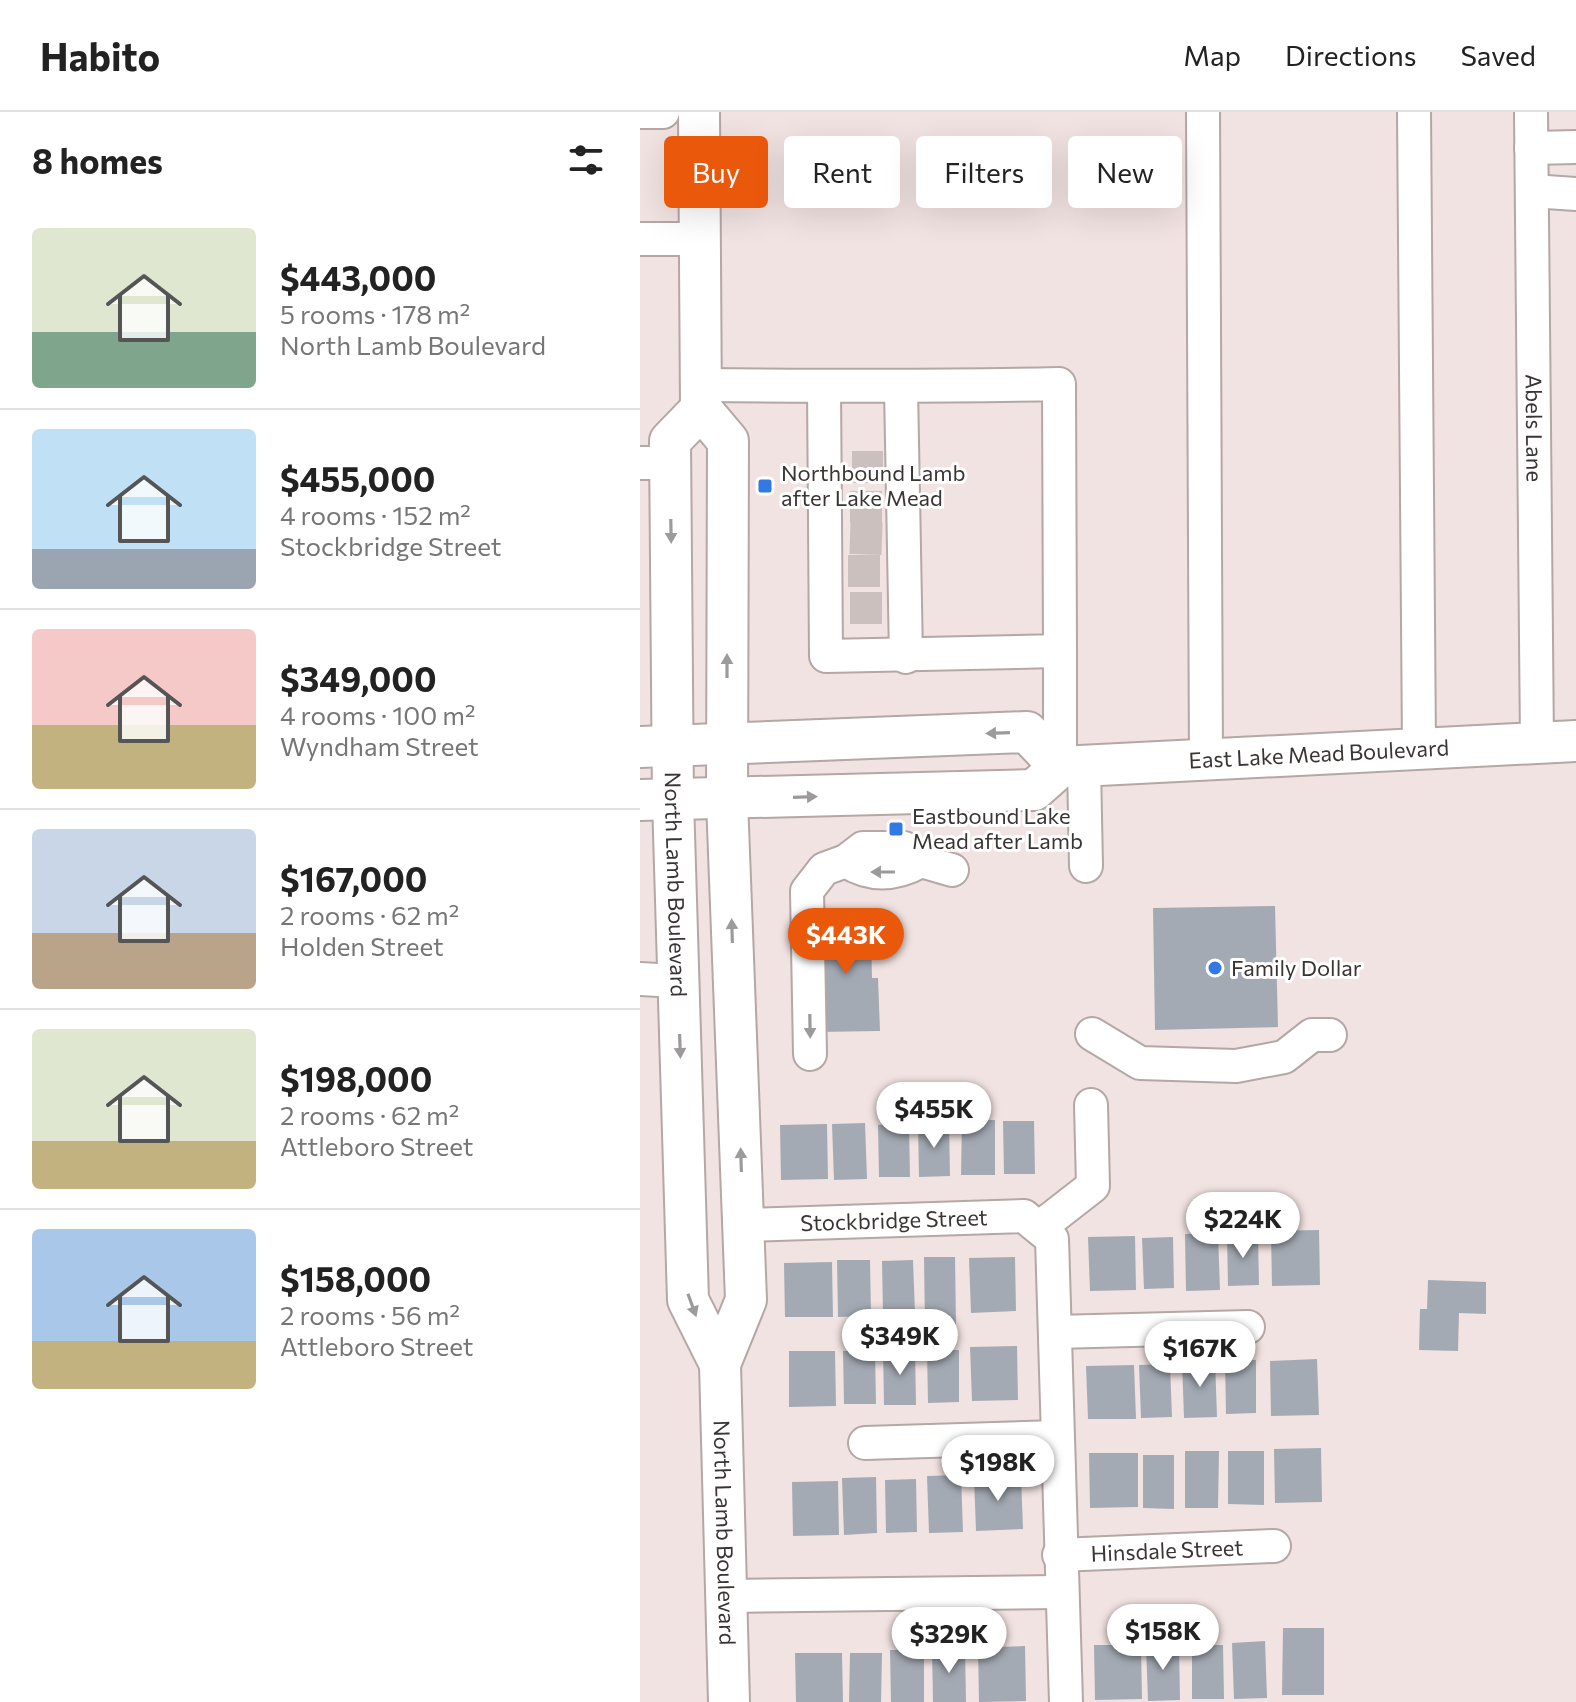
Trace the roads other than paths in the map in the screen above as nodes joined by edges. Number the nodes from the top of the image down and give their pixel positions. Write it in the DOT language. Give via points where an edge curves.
graph roads {
  1 [pos="640,112"];
  2 [pos="663,112"];
  3 [pos="699,112"];
  4 [pos="1203,112"];
  5 [pos="1414,112"];
  6 [pos="1531,112"];
  7 [pos="1576,147"];
  8 [pos="1531,148"];
  9 [pos="1532,191"];
  10 [pos="1576,194"];
  11 [pos="640,239"];
  12 [pos="702,239"];
  13 [pos="824,386"];
  14 [pos="901,388"];
  15 [pos="700,397"];
  16 [pos="655,463"];
  17 [pos="865,467"];
  18 [pos="1060,651"];
  19 [pos="906,657"];
  20 [pos="1557,742"];
  21 [pos="727,744"];
  22 [pos="656,747"];
  23 [pos="1419,748"];
  24 [pos="1206,758"];
  25 [pos="1072,766"];
  26 [pos="657,800"];
  27 [pos="727,800"];
  28 [pos="1086,866"];
  29 [pos="952,870"];
  30 [pos="659,980"];
  31 [pos="1092,1034"];
  32 [pos="1330,1035"];
  33 [pos="810,1054"];
  34 [pos="1091,1105"];
  35 [pos="744,1225"];
  36 [pos="1039,1228"];
  37 [pos="1248,1327"];
  38 [pos="1055,1332"];
  39 [pos="720,1364"];
  40 [pos="1057,1437"];
  41 [pos="865,1443"];
  42 [pos="1274,1546"];
  43 [pos="1059,1555"];
  44 [pos="1060,1592"];
  45 [pos="725,1596"];
  46 [pos="729,1702"];
  47 [pos="1066,1702"];
  1 -- 2 [label="street"];
  3 -- 12 [label="main road"];
  4 -- 24 [label="street"];
  5 -- 23 [label="street"];
  6 -- 8 [label="street, Abels Lane"];
  7 -- 8 [label="street"];
  8 -- 9 [label="street, Abels Lane"];
  9 -- 10 [label="street"];
  9 -- 20 [label="street, Abels Lane"];
  11 -- 12 [label="street"];
  12 -- 15 [label="main road"];
  13 -- 14 [label="street"];
  13 -- 15 [label="street"];
  13 -- 17 [label="street"];
  14 -- 17 [label="street"];
  14 -- 18 [label="street" via="1059,384"];
  15 -- 16 [label="main road, North Lamb Boulevard"];
  21 -- 15 [label="main road, North Lamb Boulevard, one-way" via="728,441"];
  16 -- 22 [label="main road, North Lamb Boulevard, one-way"];
  17 -- 19 [label="street" via="893,523 895,608"];
  17 -- 19 [label="street" via="838,523 838,608 826,656"];
  18 -- 19 [label="street"];
  18 -- 25 [label="street"];
  20 -- 23 [label="main road, East Lake Mead Boulevard"];
  21 -- 22 [label="main road"];
  25 -- 21 [label="main road, one-way" via="1027,732"];
  21 -- 27 [label="main road, North Lamb Boulevard"];
  22 -- 26 [label="main road, North Lamb Boulevard"];
  23 -- 24 [label="main road, East Lake Mead Boulevard"];
  24 -- 25 [label="main road, East Lake Mead Boulevard"];
  27 -- 25 [label="main road, one-way" via="1034,790"];
  25 -- 28 [label="street"];
  26 -- 27 [label="main road"];
  26 -- 30 [label="main road, North Lamb Boulevard"];
  35 -- 27 [label="main road, North Lamb Boulevard, one-way"];
  29 -- 33 [label="street, one-way" via="921,861 904,848 863,848 824,869 807,891"];
  30 -- 39 [label="main road, North Lamb Boulevard, one-way" via="688,1300"];
  31 -- 32 [label="street" via="1140,1063 1236,1066 1284,1057 1312,1035"];
  34 -- 36 [label="street" via="1093,1186"];
  35 -- 36 [label="street, Stockbridge Street" via="1024,1216"];
  35 -- 39 [label="main road, North Lamb Boulevard" via="746,1300"];
  36 -- 38 [label="street" via="1052,1239"];
  37 -- 38 [label="street"];
  38 -- 40 [label="street"];
  39 -- 45 [label="main road, North Lamb Boulevard"];
  40 -- 41 [label="street"];
  40 -- 43 [label="street"];
  42 -- 43 [label="street, Hinsdale Street"];
  43 -- 44 [label="street"];
  44 -- 45 [label="street"];
  44 -- 47 [label="street"];
  45 -- 46 [label="main road, North Lamb Boulevard"];
}
